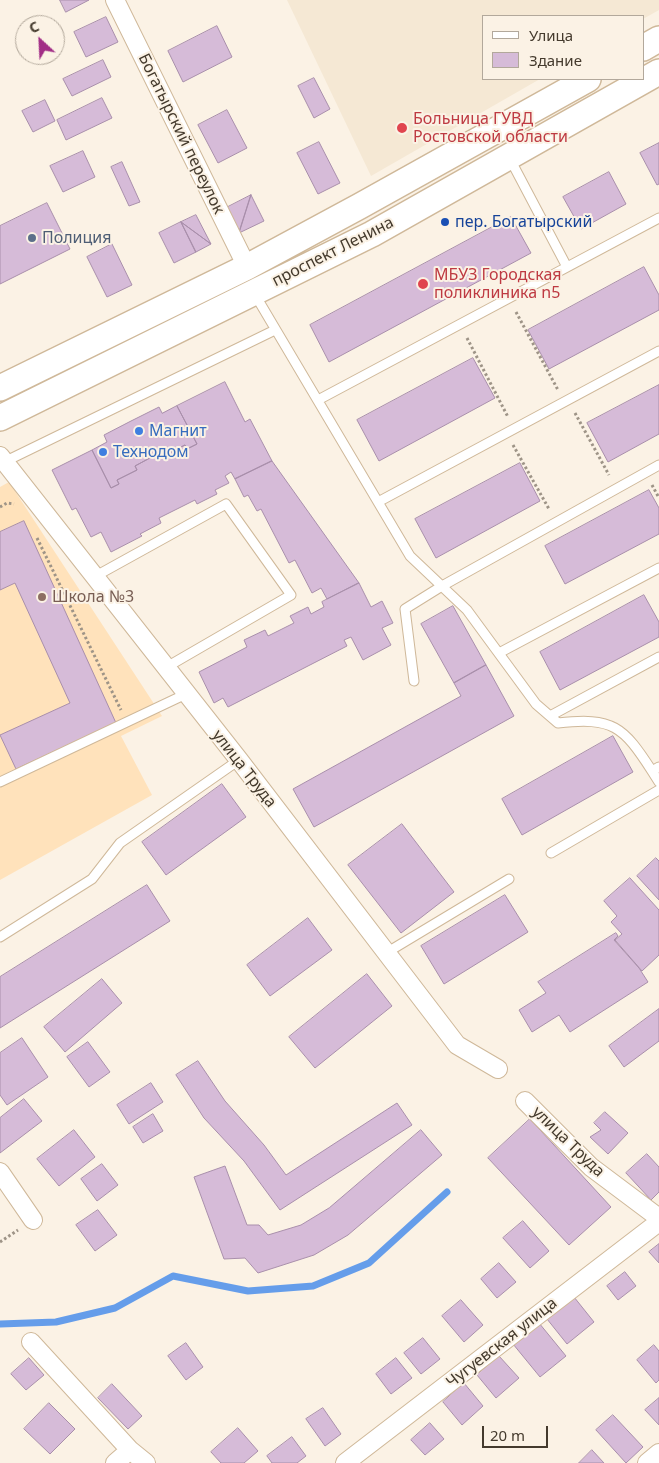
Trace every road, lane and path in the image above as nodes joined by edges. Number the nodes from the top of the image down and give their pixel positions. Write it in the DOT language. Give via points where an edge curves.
graph roads {
  1 [pos="115,0"];
  2 [pos="659,39"];
  3 [pos="644,47"];
  4 [pos="659,72"];
  5 [pos="586,80"];
  6 [pos="509,157"];
  7 [pos="659,218"];
  8 [pos="247,267"];
  9 [pos="567,267"];
  10 [pos="254,293"];
  11 [pos="508,298"];
  12 [pos="459,324"];
  13 [pos="276,330"];
  14 [pos="659,350"];
  15 [pos="0,388"];
  16 [pos="318,400"];
  17 [pos="566,401"];
  18 [pos="0,418"];
  19 [pos="511,431"];
  20 [pos="2,459"];
  21 [pos="659,466"];
  22 [pos="616,489"];
  23 [pos="378,502"];
  24 [pos="19,504"];
  25 [pos="0,506"];
  26 [pos="556,522"];
  27 [pos="37,537"];
  28 [pos="659,568"];
  29 [pos="94,576"];
  30 [pos="442,586"];
  31 [pos="499,653"];
  32 [pos="659,657"];
  33 [pos="165,668"];
  34 [pos="414,681"];
  35 [pos="186,694"];
  36 [pos="550,716"];
  37 [pos="126,722"];
  38 [pos="238,760"];
  39 [pos="656,769"];
  40 [pos="0,782"];
  41 [pos="659,782"];
  42 [pos="659,790"];
  43 [pos="551,853"];
  44 [pos="509,879"];
  45 [pos="0,937"];
  46 [pos="386,953"];
  47 [pos="498,1069"];
  48 [pos="526,1101"];
  49 [pos="0,1172"];
  50 [pos="33,1220"];
  51 [pos="659,1220"];
  52 [pos="30,1342"];
  53 [pos="130,1450"];
  54 [pos="659,1453"];
  55 [pos="115,1463"];
  56 [pos="146,1463"];
  57 [pos="345,1463"];
  58 [pos="648,1463"];
  1 -- 8 [label="street, Богатырский переулок"];
  2 -- 3 [label="main road"];
  4 -- 6 [label="main road, проспект Ленина"];
  5 -- 8 [label="main road, проспект Ленина"];
  6 -- 9 [label="lane"];
  6 -- 10 [label="main road, проспект Ленина" via="372,234"];
  7 -- 9 [label="lane"];
  8 -- 15 [label="main road, проспект Ленина"];
  9 -- 11 [label="lane"];
  10 -- 13 [label="lane"];
  10 -- 18 [label="main road, проспект Ленина"];
  11 -- 12 [label="lane"];
  11 -- 17 [label="path"];
  12 -- 16 [label="lane"];
  12 -- 19 [label="path"];
  13 -- 16 [label="lane"];
  13 -- 20 [label="lane"];
  14 -- 17 [label="lane"];
  16 -- 23 [label="lane"];
  17 -- 19 [label="lane"];
  17 -- 22 [label="path"];
  19 -- 23 [label="lane"];
  19 -- 26 [label="path"];
  20 -- 29 [label="street, улица Труда"];
  21 -- 22 [label="lane"];
  22 -- 26 [label="lane"];
  23 -- 30 [label="lane" via="410,556"];
  24 -- 25 [label="path"];
  26 -- 30 [label="lane"];
  27 -- 37 [label="path"];
  28 -- 31 [label="lane"];
  29 -- 33 [label="street, улица Труда"];
  29 -- 33 [label="lane" via="226,504 292,595"];
  30 -- 31 [label="lane" via="467,610"];
  30 -- 34 [label="lane" via="405,609"];
  31 -- 36 [label="lane" via="536,704"];
  32 -- 36 [label="lane"];
  33 -- 35 [label="street, улица Труда"];
  35 -- 37 [label="lane"];
  35 -- 38 [label="street, улица Труда"];
  36 -- 39 [label="lane" via="558,723 588,720 611,725 634,742"];
  37 -- 40 [label="lane"];
  38 -- 45 [label="lane" via="120,843 92,879"];
  38 -- 46 [label="street, улица Труда"];
  39 -- 41 [label="lane"];
  42 -- 43 [label="lane"];
  44 -- 46 [label="lane"];
  46 -- 47 [label="street, улица Труда" via="457,1045"];
  48 -- 51 [label="street, улица Труда" via="591,1167"];
  49 -- 50 [label="street"];
  51 -- 57 [label="street, Чугуевская улица"];
  52 -- 53 [label="street"];
  53 -- 55 [label="street"];
  53 -- 56 [label="street"];
  54 -- 58 [label="street"];
}
